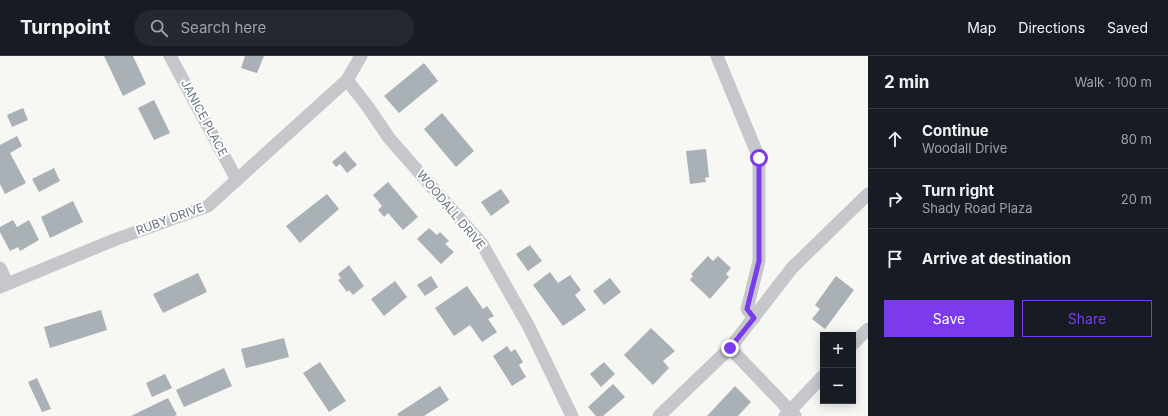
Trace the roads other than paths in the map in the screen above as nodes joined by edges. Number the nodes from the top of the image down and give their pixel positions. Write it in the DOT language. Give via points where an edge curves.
graph roads {
  1 [pos="170,56"];
  2 [pos="361,56"];
  3 [pos="717,56"];
  4 [pos="347,80"];
  5 [pos="237,180"];
  6 [pos="868,194"];
  7 [pos="0,268"];
  8 [pos="4,285"];
  9 [pos="754,318"];
  10 [pos="868,329"];
  11 [pos="856,341"];
  12 [pos="730,348"];
  13 [pos="820,379"];
  14 [pos="790,414"];
  15 [pos="572,416"];
  16 [pos="659,416"];
  1 -- 5 [label="street, JANICE PLACE"];
  2 -- 4 [label="street, RUBY DRIVE"];
  3 -- 9 [label="street" via="759,158 759,261 747,309"];
  4 -- 5 [label="street, RUBY DRIVE"];
  4 -- 15 [label="street, WOODALL DRIVE" via="389,138 482,244 529,327"];
  5 -- 8 [label="street, RUBY DRIVE" via="208,206 114,240"];
  6 -- 9 [label="street" via="792,268"];
  7 -- 8 [label="street"];
  9 -- 12 [label="street"];
  10 -- 11 [label="street"];
  12 -- 14 [label="street"];
  12 -- 16 [label="street"];
  13 -- 14 [label="street"];
}
